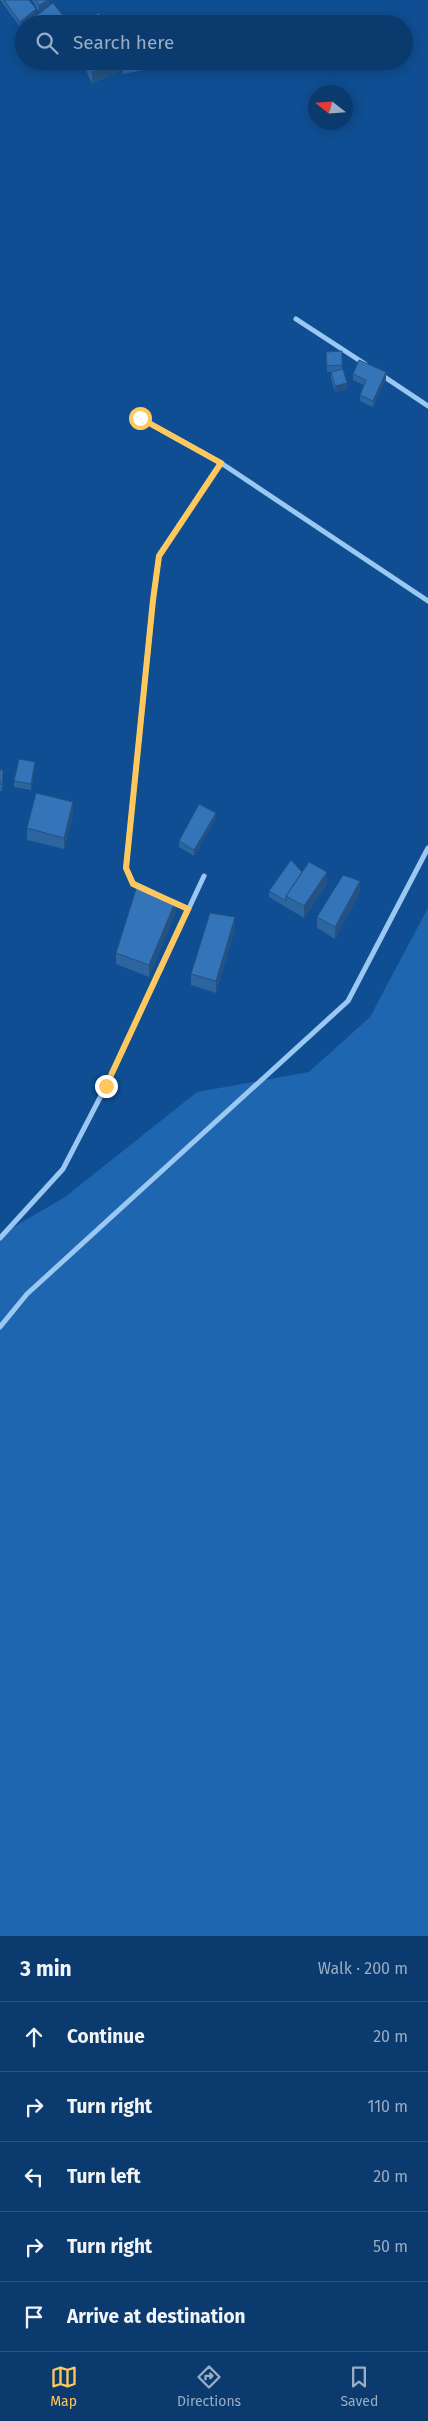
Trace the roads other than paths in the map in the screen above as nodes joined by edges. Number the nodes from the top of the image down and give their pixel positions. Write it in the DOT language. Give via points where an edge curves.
graph roads {
  1 [pos="296,318"];
  2 [pos="428,406"];
  3 [pos="140,418"];
  4 [pos="221,463"];
  5 [pos="428,602"];
  6 [pos="428,848"];
  7 [pos="204,876"];
  8 [pos="157,894"];
  9 [pos="165,898"];
  10 [pos="188,909"];
  11 [pos="0,1238"];
  12 [pos="0,1327"];
  1 -- 2 [label="street"];
  3 -- 4 [label="street"];
  4 -- 5 [label="street"];
  4 -- 8 [label="street" via="159,556 156,573 126,868 133,884"];
  6 -- 12 [label="street" via="348,1001 27,1294"];
  7 -- 10 [label="street"];
  9 -- 10 [label="street"];
  10 -- 11 [label="street" via="106,1086 63,1169"];
}
